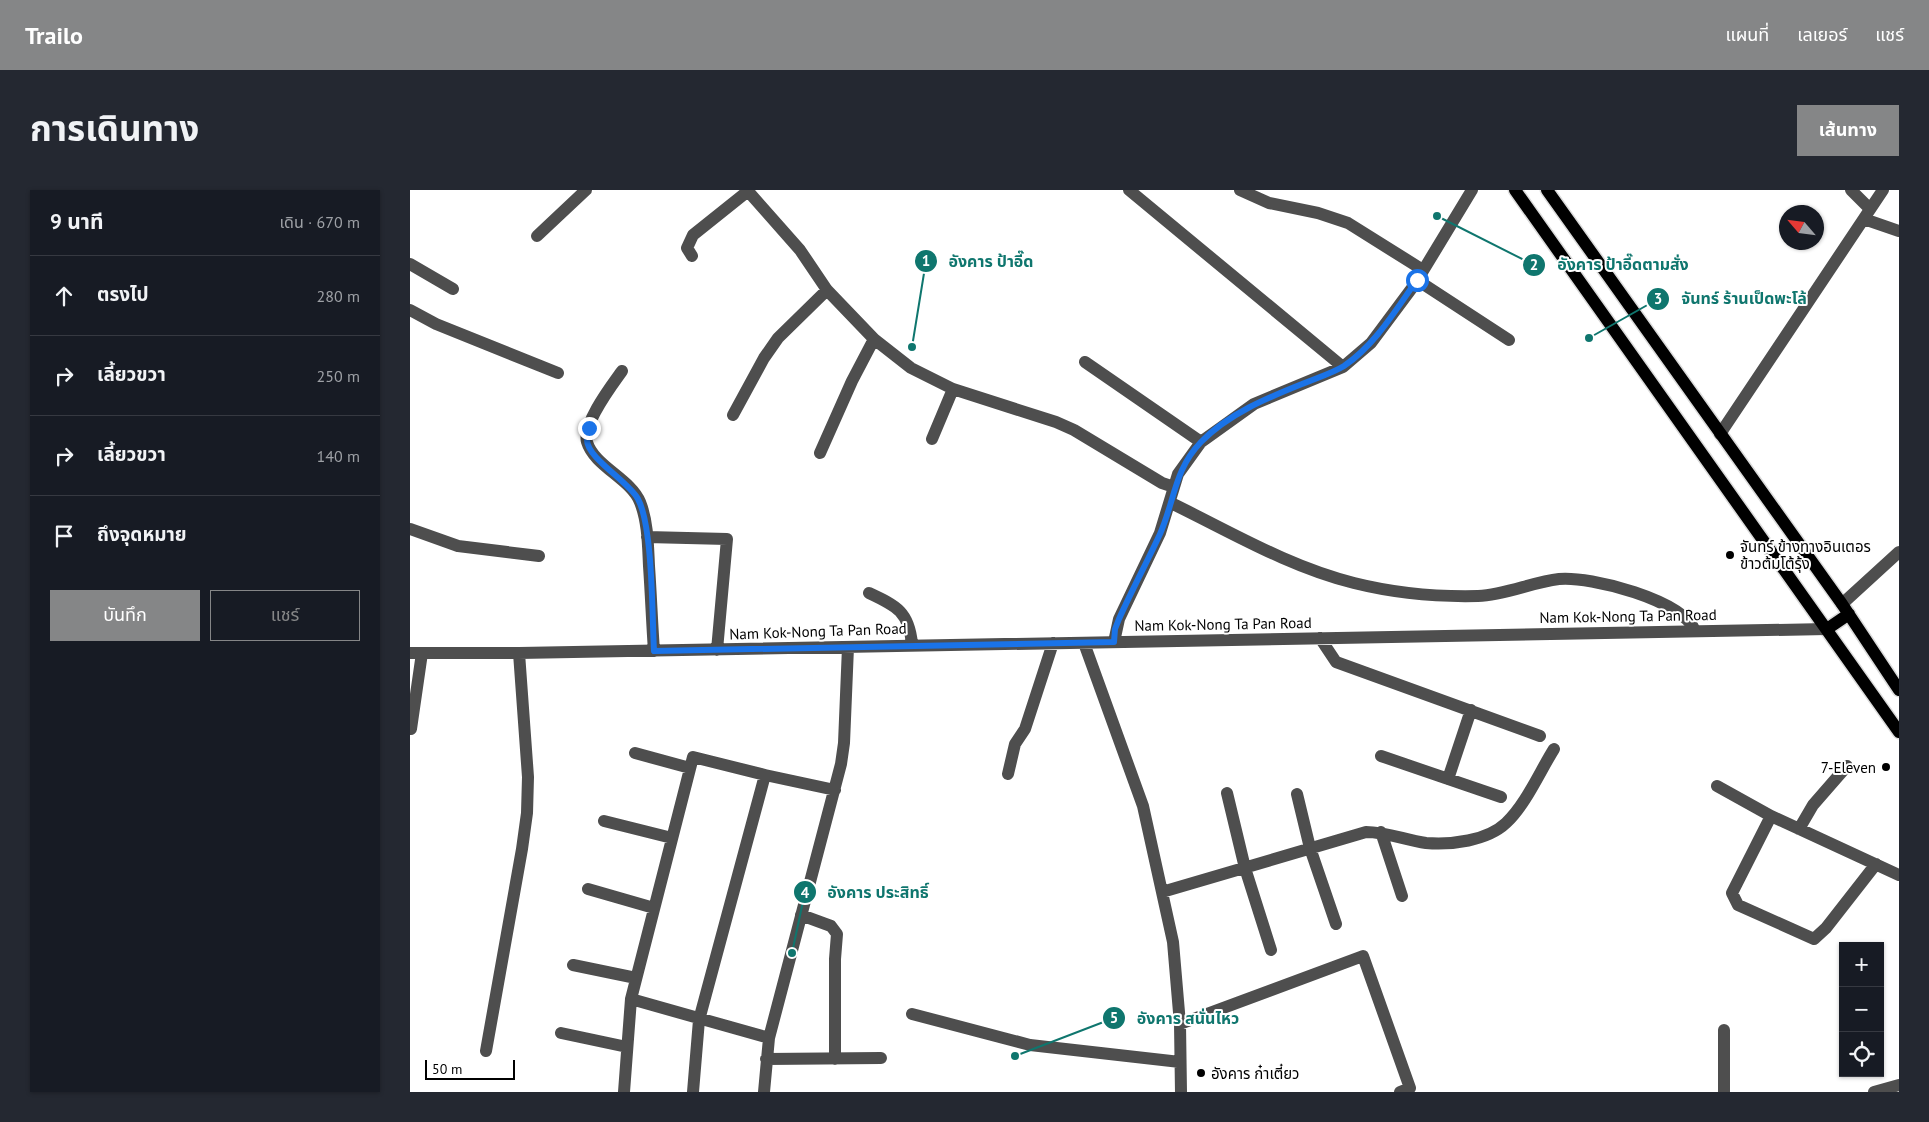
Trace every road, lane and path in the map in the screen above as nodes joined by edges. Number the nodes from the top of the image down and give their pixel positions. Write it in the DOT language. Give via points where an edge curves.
graph roads {
  1 [pos="586,190"];
  2 [pos="748,190"];
  3 [pos="1129,190"];
  4 [pos="1240,190"];
  5 [pos="1472,190"];
  6 [pos="1515,190"];
  7 [pos="1547,190"];
  8 [pos="1851,190"];
  9 [pos="1883,190"];
  10 [pos="1867,214"];
  11 [pos="1899,231"];
  12 [pos="537,236"];
  13 [pos="692,256"];
  14 [pos="410,264"];
  15 [pos="1420,275"];
  16 [pos="452,289"];
  17 [pos="827,290"];
  18 [pos="410,310"];
  19 [pos="874,339"];
  20 [pos="1508,340"];
  21 [pos="1085,362"];
  22 [pos="1343,366"];
  23 [pos="622,371"];
  24 [pos="558,373"];
  25 [pos="953,389"];
  26 [pos="733,415"];
  27 [pos="1720,434"];
  28 [pos="932,439"];
  29 [pos="1201,442"];
  30 [pos="820,453"];
  31 [pos="1174,487"];
  32 [pos="1170,504"];
  33 [pos="410,529"];
  34 [pos="647,537"];
  35 [pos="1899,552"];
  36 [pos="539,556"];
  37 [pos="870,593"];
  38 [pos="1845,609"];
  39 [pos="1827,629"];
  40 [pos="1695,631"];
  41 [pos="1320,638"];
  42 [pos="1114,642"];
  43 [pos="1053,643"];
  44 [pos="1084,643"];
  45 [pos="912,644"];
  46 [pos="848,647"];
  47 [pos="717,650"];
  48 [pos="654,651"];
  49 [pos="416,653"];
  50 [pos="519,653"];
  51 [pos="1898,688"];
  52 [pos="1471,710"];
  53 [pos="411,729"];
  54 [pos="1899,732"];
  55 [pos="1540,736"];
  56 [pos="1554,749"];
  57 [pos="636,753"];
  58 [pos="1381,756"];
  59 [pos="1847,766"];
  60 [pos="690,768"];
  61 [pos="1008,774"];
  62 [pos="765,775"];
  63 [pos="1448,779"];
  64 [pos="1717,786"];
  65 [pos="835,790"];
  66 [pos="1227,793"];
  67 [pos="1297,794"];
  68 [pos="1501,797"];
  69 [pos="1771,816"];
  70 [pos="604,821"];
  71 [pos="1798,829"];
  72 [pos="1381,832"];
  73 [pos="672,838"];
  74 [pos="1310,848"];
  75 [pos="1876,864"];
  76 [pos="1245,868"];
  77 [pos="1899,875"];
  78 [pos="588,889"];
  79 [pos="1162,892"];
  80 [pos="1402,896"];
  81 [pos="654,908"];
  82 [pos="801,915"];
  83 [pos="1336,924"];
  84 [pos="1271,950"];
  85 [pos="573,965"];
  86 [pos="636,978"];
  87 [pos="631,999"];
  88 [pos="912,1014"];
  89 [pos="699,1020"];
  90 [pos="1180,1024"];
  91 [pos="1724,1030"];
  92 [pos="561,1033"];
  93 [pos="769,1038"];
  94 [pos="627,1047"];
  95 [pos="486,1051"];
  96 [pos="880,1058"];
  97 [pos="766,1059"];
  98 [pos="835,1059"];
  99 [pos="1180,1062"];
  100 [pos="1899,1085"];
  101 [pos="624,1092"];
  102 [pos="693,1092"];
  103 [pos="764,1092"];
  104 [pos="1181,1092"];
  105 [pos="1400,1092"];
  106 [pos="1724,1092"];
  107 [pos="1874,1092"];
  1 -- 12 [label="street"];
  2 -- 13 [label="street" via="693,236 687,248"];
  2 -- 17 [label="street" via="800,250"];
  3 -- 22 [label="street"];
  4 -- 15 [label="street" via="1269,203 1318,212 1348,223"];
  5 -- 15 [label="street"];
  6 -- 39 [label="main road"];
  7 -- 27 [label="main road"];
  8 -- 10 [label="street"];
  9 -- 10 [label="street"];
  10 -- 11 [label="street"];
  10 -- 27 [label="street"];
  14 -- 16 [label="street"];
  15 -- 20 [label="street"];
  15 -- 22 [label="street" via="1371,342"];
  17 -- 19 [label="street"];
  17 -- 26 [label="street" via="778,338"];
  18 -- 24 [label="street" via="436,324"];
  19 -- 25 [label="street" via="910,368"];
  19 -- 30 [label="street"];
  21 -- 29 [label="street"];
  22 -- 29 [label="street" via="1254,404"];
  23 -- 34 [label="street" via="605,394 586,441 592,452 634,492 640,502"];
  25 -- 28 [label="street"];
  25 -- 31 [label="street" via="1056,422"];
  27 -- 38 [label="main road"];
  29 -- 31 [label="street" via="1184,463"];
  31 -- 32 [label="street"];
  32 -- 40 [label="street" via="1301,566 1355,583 1440,596 1480,596 1559,579 1580,580 1656,599 1690,620"];
  32 -- 42 [label="street" via="1160,534 1119,619"];
  33 -- 36 [label="street" via="458,546"];
  34 -- 47 [label="street" via="727,539"];
  34 -- 48 [label="street"];
  35 -- 38 [label="street"];
  37 -- 45 [label="street" via="898,609 906,618"];
  38 -- 39 [label="main road"];
  38 -- 51 [label="main road"];
  39 -- 40 [label="street, Nam Kok-Nong Ta Pan Road"];
  39 -- 54 [label="main road"];
  40 -- 41 [label="street, Nam Kok-Nong Ta Pan Road"];
  41 -- 42 [label="street, Nam Kok-Nong Ta Pan Road"];
  41 -- 52 [label="street" via="1336,662"];
  42 -- 44 [label="street, Nam Kok-Nong Ta Pan Road"];
  43 -- 44 [label="street, Nam Kok-Nong Ta Pan Road"];
  43 -- 45 [label="street, Nam Kok-Nong Ta Pan Road"];
  43 -- 61 [label="street" via="1025,730 1015,744"];
  44 -- 79 [label="street" via="1143,806"];
  45 -- 46 [label="street, Nam Kok-Nong Ta Pan Road"];
  46 -- 47 [label="street, Nam Kok-Nong Ta Pan Road"];
  46 -- 65 [label="street" via="844,743"];
  47 -- 48 [label="street, Nam Kok-Nong Ta Pan Road"];
  48 -- 50 [label="street, Nam Kok-Nong Ta Pan Road"];
  49 -- 50 [label="street, Nam Kok-Nong Ta Pan Road"];
  49 -- 53 [label="street"];
  50 -- 95 [label="street" via="528,777 526,813"];
  52 -- 55 [label="street"];
  52 -- 63 [label="street"];
  56 -- 72 [label="street" via="1516,812 1486,836 1441,844"];
  57 -- 60 [label="street"];
  58 -- 63 [label="street"];
  59 -- 71 [label="street" via="1813,805"];
  60 -- 62 [label="street" via="693,757"];
  60 -- 73 [label="street"];
  62 -- 65 [label="street"];
  62 -- 89 [label="street"];
  63 -- 68 [label="street"];
  64 -- 69 [label="street"];
  65 -- 82 [label="street"];
  66 -- 76 [label="street"];
  67 -- 74 [label="street"];
  69 -- 71 [label="street"];
  69 -- 75 [label="street" via="1732,893 1738,905 1814,940"];
  70 -- 73 [label="street"];
  71 -- 75 [label="street"];
  72 -- 74 [label="street" via="1366,832"];
  72 -- 80 [label="street"];
  73 -- 81 [label="street"];
  74 -- 76 [label="street"];
  74 -- 83 [label="street"];
  75 -- 77 [label="street"];
  76 -- 79 [label="street"];
  76 -- 84 [label="street"];
  78 -- 81 [label="street"];
  79 -- 90 [label="street" via="1173,942"];
  81 -- 86 [label="street"];
  82 -- 93 [label="street"];
  82 -- 98 [label="street" via="831,926 837,934"];
  85 -- 86 [label="street"];
  86 -- 87 [label="street"];
  87 -- 89 [label="street"];
  87 -- 94 [label="street"];
  88 -- 99 [label="street" via="1030,1046"];
  89 -- 93 [label="street"];
  89 -- 102 [label="street"];
  90 -- 99 [label="street"];
  90 -- 105 [label="street" via="1363,956 1410,1088"];
  91 -- 106 [label="street"];
  92 -- 94 [label="street"];
  93 -- 97 [label="street"];
  94 -- 101 [label="street"];
  96 -- 98 [label="street"];
  97 -- 98 [label="street"];
  97 -- 103 [label="street"];
  99 -- 104 [label="street"];
  100 -- 107 [label="street"];
}
